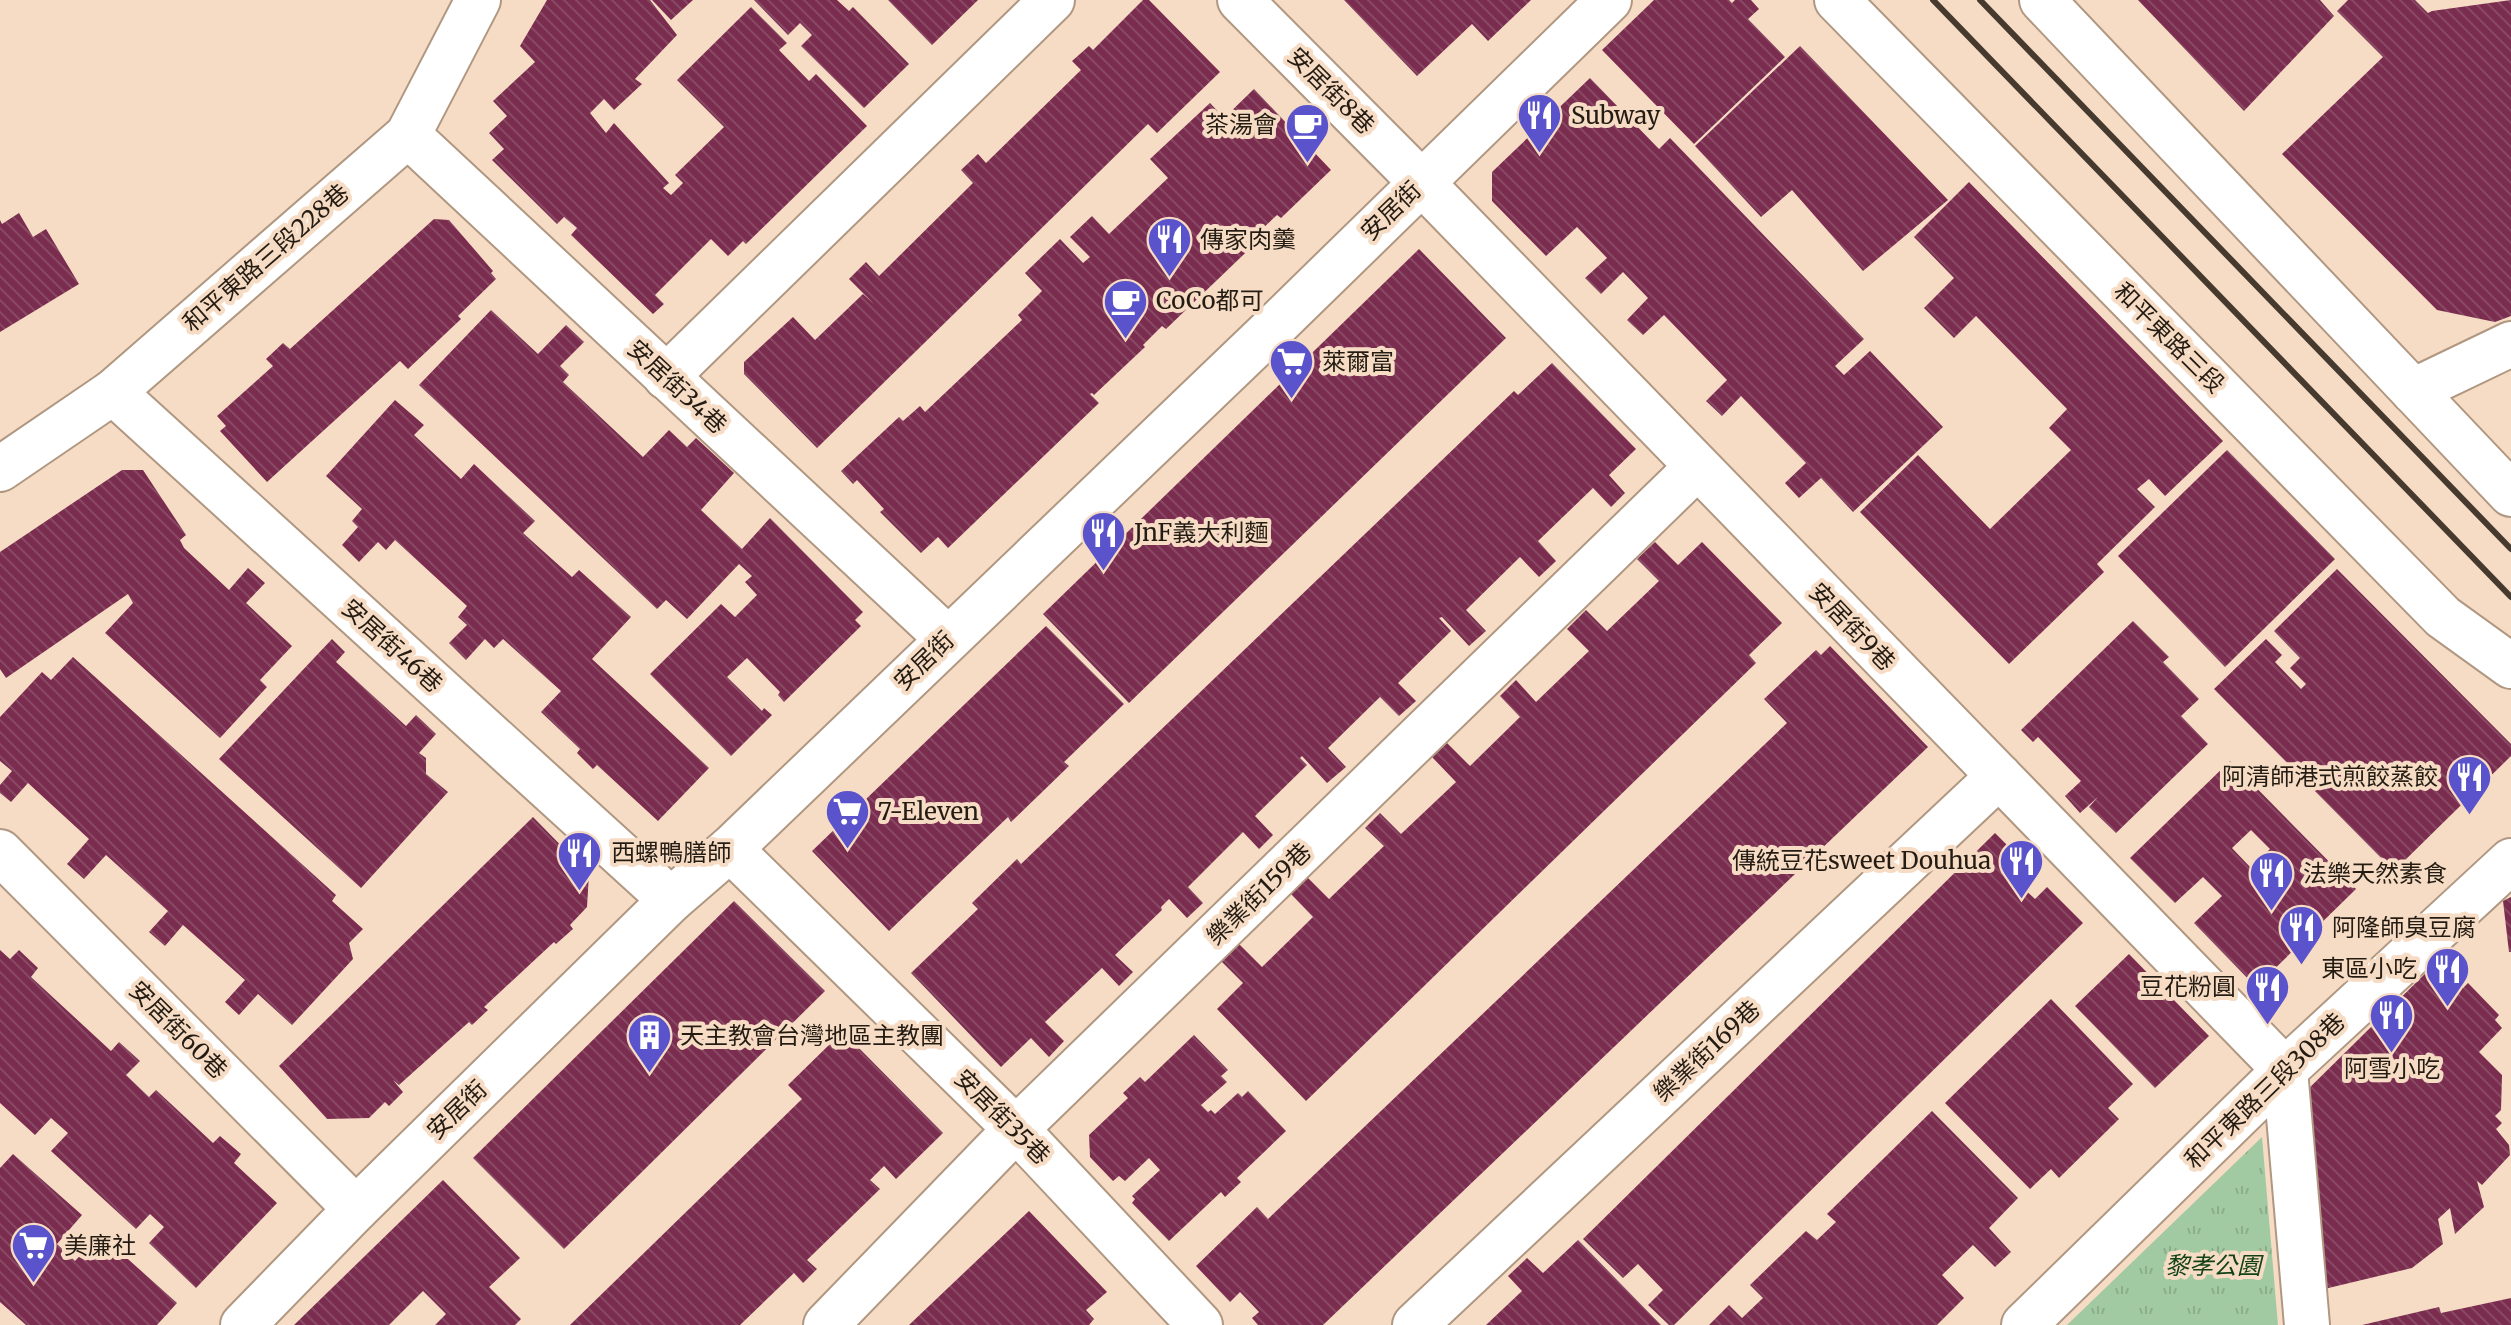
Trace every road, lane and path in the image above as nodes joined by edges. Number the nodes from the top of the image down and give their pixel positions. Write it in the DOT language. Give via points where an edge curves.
graph roads {
  1 [pos="478,0"];
  2 [pos="1052,0"];
  3 [pos="1240,0"];
  4 [pos="1609,0"];
  5 [pos="1837,0"];
  6 [pos="2042,0"];
  7 [pos="408,135"];
  8 [pos="1421,182"];
  9 [pos="2511,344"];
  10 [pos="666,377"];
  11 [pos="2413,391"];
  12 [pos="113,392"];
  13 [pos="1696,468"];
  14 [pos="0,469"];
  15 [pos="2511,494"];
  16 [pos="947,638"];
  17 [pos="2511,666"];
  18 [pos="1999,776"];
  19 [pos="730,849"];
  20 [pos="0,852"];
  21 [pos="2511,861"];
  22 [pos="671,900"];
  23 [pos="2285,1070"];
  24 [pos="1016,1129"];
  25 [pos="356,1209"];
  26 [pos="243,1325"];
  27 [pos="826,1325"];
  28 [pos="1200,1325"];
  29 [pos="1415,1325"];
  30 [pos="2024,1325"];
  31 [pos="2307,1325"];
  1 -- 7 [label="street, 和平東路三段228巷"];
  2 -- 10 [label="street"];
  3 -- 8 [label="street, 安居街8巷"];
  4 -- 8 [label="street, 安居街"];
  5 -- 17 [label="street, 和平東路三段" via="2443,617"];
  6 -- 11 [label="street"];
  7 -- 10 [label="street, 安居街34巷"];
  7 -- 12 [label="street, 和平東路三段228巷"];
  8 -- 13 [label="street, 安居街9巷"];
  8 -- 16 [label="street, 安居街"];
  9 -- 11 [label="street"];
  10 -- 16 [label="street, 安居街34巷"];
  11 -- 15 [label="street"];
  12 -- 14 [label="street, 和平東路三段228巷"];
  12 -- 22 [label="street, 安居街46巷"];
  13 -- 18 [label="street, 安居街9巷"];
  13 -- 24 [label="street, 樂業街159巷"];
  16 -- 19 [label="street, 安居街"];
  18 -- 23 [label="street, 安居街9巷"];
  18 -- 29 [label="street, 樂業街169巷"];
  19 -- 22 [label="street, 安居街"];
  19 -- 24 [label="street, 安居街35巷"];
  20 -- 25 [label="street, 安居街60巷"];
  21 -- 23 [label="street, 和平東路三段308巷"];
  22 -- 25 [label="street, 安居街"];
  23 -- 30 [label="street, 和平東路三段308巷"];
  23 -- 31 [label="street"];
  24 -- 27 [label="street, 樂業街159巷"];
  24 -- 28 [label="street, 安居街35巷"];
  25 -- 26 [label="street, 安居街"];
}
